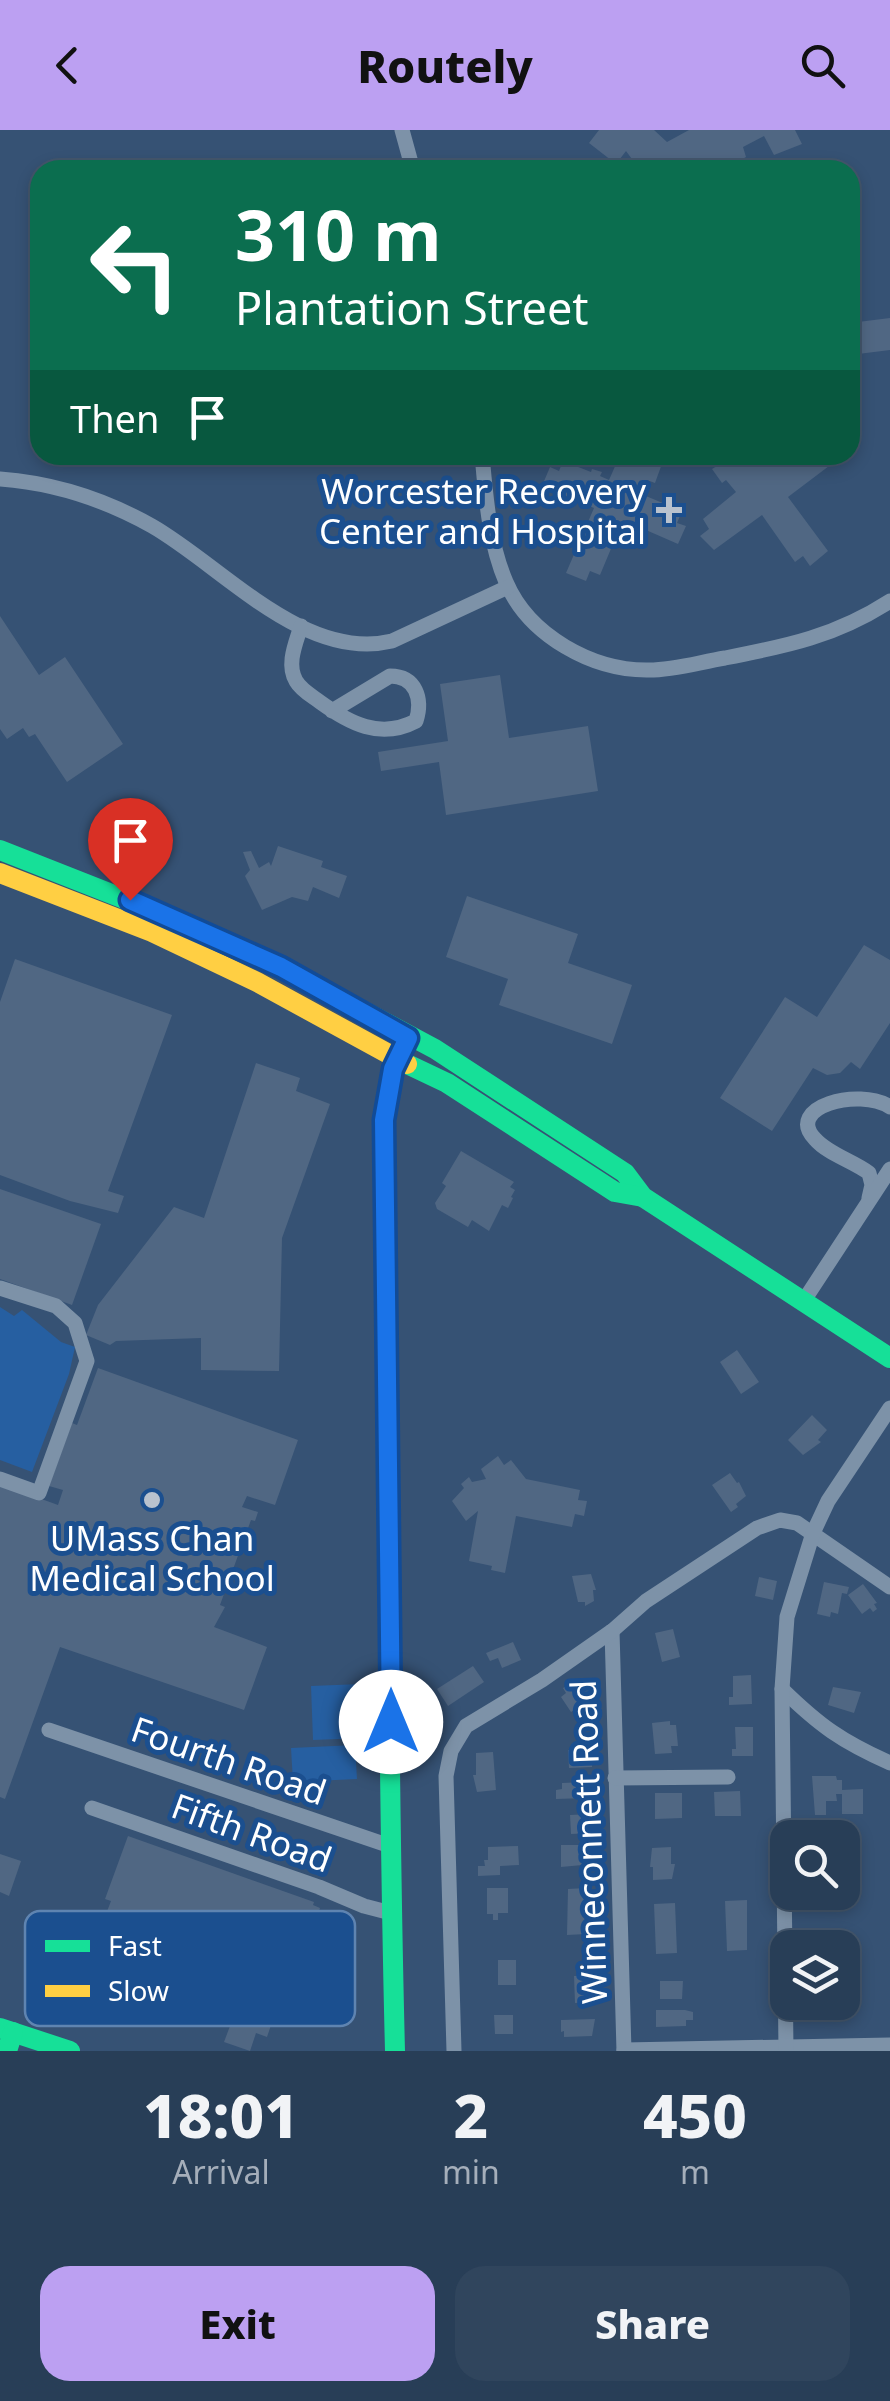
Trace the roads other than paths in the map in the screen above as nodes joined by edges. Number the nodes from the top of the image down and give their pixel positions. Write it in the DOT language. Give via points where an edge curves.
graph roads {
  1 [pos="402,130"];
  2 [pos="410,160"];
  3 [pos="483,465"];
  4 [pos="0,479"];
  5 [pos="508,587"];
  6 [pos="890,601"];
  7 [pos="301,626"];
  8 [pos="332,711"];
  9 [pos="0,850"];
  10 [pos="0,873"];
  11 [pos="408,1038"];
  12 [pos="396,1059"];
  13 [pos="890,1107"];
  14 [pos="890,1170"];
  15 [pos="643,1197"];
  16 [pos="870,1198"];
  17 [pos="0,1288"];
  18 [pos="803,1302"];
  19 [pos="890,1358"];
  20 [pos="890,1408"];
  21 [pos="0,1479"];
  22 [pos="813,1533"];
  23 [pos="890,1588"];
  24 [pos="612,1630"];
  25 [pos="782,1688"];
  26 [pos="48,1730"];
  27 [pos="890,1763"];
  28 [pos="728,1776"];
  29 [pos="615,1778"];
  30 [pos="92,1808"];
  31 [pos="390,1846"];
  32 [pos="392,1913"];
  33 [pos="6,2037"];
  34 [pos="890,2046"];
  35 [pos="624,2050"];
  36 [pos="786,2050"];
  37 [pos="70,2051"];
  38 [pos="395,2051"];
  39 [pos="454,2051"];
  1 -- 2 [label="street"];
  3 -- 5 [label="street" via="493,544"];
  4 -- 7 [label="street" via="60,488 115,507"];
  5 -- 6 [label="street" via="564,645 593,661 649,670 798,644"];
  5 -- 7 [label="street" via="376,645 345,643"];
  7 -- 8 [label="street" via="294,676"];
  8 -- 8 [label="street" via="351,724 383,729 416,721 419,702 407,680 390,676"];
  9 -- 11 [label="main road" via="195,927"];
  10 -- 12 [label="main road" via="196,952"];
  11 -- 12 [label="main road"];
  11 -- 15 [label="main road" via="436,1049 625,1173"];
  12 -- 15 [label="main road" via="447,1083 616,1192"];
  12 -- 31 [label="main road" via="384,1120"];
  13 -- 16 [label="street" via="846,1098 822,1106 810,1120 815,1140 869,1172"];
  14 -- 16 [label="street"];
  15 -- 18 [label="main road"];
  16 -- 18 [label="street"];
  17 -- 21 [label="street" via="56,1306 75,1322 87,1360 38,1493"];
  18 -- 19 [label="main road"];
  20 -- 22 [label="street"];
  22 -- 23 [label="street"];
  22 -- 24 [label="street" via="780,1520 757,1528"];
  22 -- 25 [label="street" via="790,1602"];
  24 -- 29 [label="street, Winneconnett Road"];
  24 -- 39 [label="street" via="466,1726 450,1751"];
  25 -- 27 [label="street" via="844,1742"];
  25 -- 36 [label="street"];
  26 -- 31 [label="street, Fourth Road"];
  28 -- 29 [label="street"];
  29 -- 35 [label="street, Winneconnett Road"];
  30 -- 32 [label="street, Fifth Road"];
  31 -- 32 [label="main road"];
  32 -- 38 [label="main road"];
  33 -- 37 [label="main road"];
  34 -- 36 [label="street"];
  35 -- 36 [label="street"];
}
